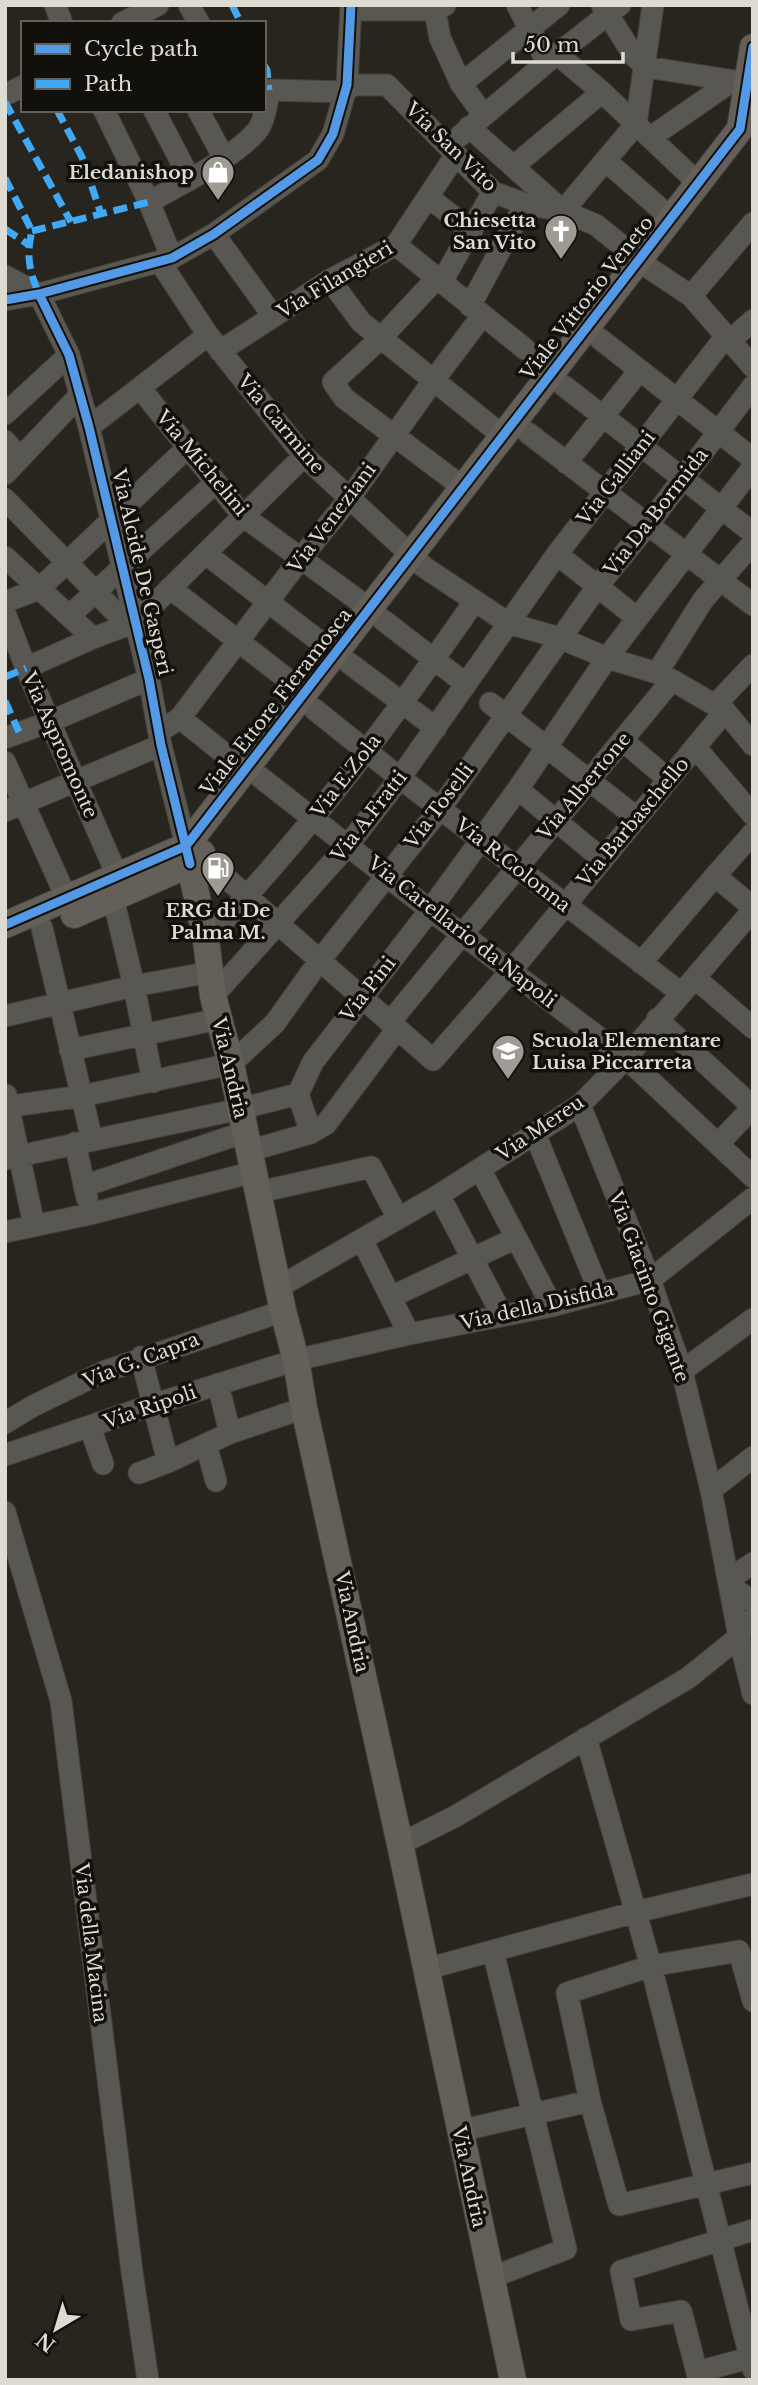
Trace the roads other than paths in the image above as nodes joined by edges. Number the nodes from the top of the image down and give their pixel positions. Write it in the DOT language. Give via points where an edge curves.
graph roads {
  1 [pos="189,5"];
  2 [pos="517,5"];
  3 [pos="559,5"];
  4 [pos="653,5"];
  5 [pos="438,7"];
  6 [pos="351,8"];
  7 [pos="610,9"];
  8 [pos="152,13"];
  9 [pos="128,21"];
  10 [pos="198,21"];
  11 [pos="529,30"];
  12 [pos="753,47"];
  13 [pos="552,58"];
  14 [pos="640,62"];
  15 [pos="740,82"];
  16 [pos="461,84"];
  17 [pos="21,87"];
  18 [pos="347,88"];
  19 [pos="602,92"];
  20 [pos="5,94"];
  21 [pos="266,105"];
  22 [pos="105,112"];
  23 [pos="155,112"];
  24 [pos="199,112"];
  25 [pos="247,112"];
  26 [pos="265,112"];
  27 [pos="476,121"];
  28 [pos="643,130"];
  29 [pos="257,131"];
  30 [pos="753,140"];
  31 [pos="452,151"];
  32 [pos="224,158"];
  33 [pos="606,161"];
  34 [pos="514,166"];
  35 [pos="190,179"];
  36 [pos="698,184"];
  37 [pos="493,192"];
  38 [pos="428,197"];
  39 [pos="149,202"];
  40 [pos="525,204"];
  41 [pos="563,211"];
  42 [pos="671,218"];
  43 [pos="472,231"];
  44 [pos="750,231"];
  45 [pos="214,233"];
  46 [pos="396,245"];
  47 [pos="166,260"];
  48 [pos="646,265"];
  49 [pos="5,276"];
  50 [pos="330,281"];
  51 [pos="439,281"];
  52 [pos="39,294"];
  53 [pos="691,296"];
  54 [pos="5,300"];
  55 [pos="476,311"];
  56 [pos="273,316"];
  57 [pos="753,320"];
  58 [pos="381,338"];
  59 [pos="728,338"];
  60 [pos="600,339"];
  61 [pos="214,343"];
  62 [pos="525,349"];
  63 [pos="69,355"];
  64 [pos="753,367"];
  65 [pos="639,370"];
  66 [pos="432,381"];
  67 [pos="564,386"];
  68 [pos="753,386"];
  69 [pos="140,388"];
  70 [pos="80,395"];
  71 [pos="10,400"];
  72 [pos="676,400"];
  73 [pos="603,417"];
  74 [pos="89,428"];
  75 [pos="717,432"];
  76 [pos="394,435"];
  77 [pos="516,435"];
  78 [pos="5,441"];
  79 [pos="641,446"];
  80 [pos="188,447"];
  81 [pos="304,456"];
  82 [pos="20,458"];
  83 [pos="753,459"];
  84 [pos="566,463"];
  85 [pos="753,467"];
  86 [pos="5,474"];
  87 [pos="682,480"];
  88 [pos="215,483"];
  89 [pos="464,488"];
  90 [pos="604,493"];
  91 [pos="5,499"];
  92 [pos="349,499"];
  93 [pos="721,510"];
  94 [pos="243,516"];
  95 [pos="112,520"];
  96 [pos="647,526"];
  97 [pos="753,533"];
  98 [pos="753,543"];
  99 [pos="206,554"];
  100 [pos="557,554"];
  101 [pos="687,554"];
  102 [pos="5,557"];
  103 [pos="301,558"];
  104 [pos="418,561"];
  105 [pos="67,562"];
  106 [pos="123,566"];
  107 [pos="721,581"];
  108 [pos="597,587"];
  109 [pos="170,588"];
  110 [pos="39,589"];
  111 [pos="95,592"];
  112 [pos="269,601"];
  113 [pos="474,602"];
  114 [pos="5,603"];
  115 [pos="753,605"];
  116 [pos="5,612"];
  117 [pos="377,614"];
  118 [pos="69,616"];
  119 [pos="638,618"];
  120 [pos="136,622"];
  121 [pos="508,622"];
  122 [pos="93,638"];
  123 [pos="560,638"];
  124 [pos="238,641"];
  125 [pos="607,658"];
  126 [pos="343,659"];
  127 [pos="434,659"];
  128 [pos="752,667"];
  129 [pos="26,668"];
  130 [pos="665,676"];
  131 [pos="149,679"];
  132 [pos="466,684"];
  133 [pos="309,701"];
  134 [pos="402,703"];
  135 [pos="720,708"];
  136 [pos="497,710"];
  137 [pos="180,718"];
  138 [pos="49,722"];
  139 [pos="436,728"];
  140 [pos="5,738"];
  141 [pos="160,739"];
  142 [pos="622,740"];
  143 [pos="753,745"];
  144 [pos="546,746"];
  145 [pos="695,747"];
  146 [pos="366,750"];
  147 [pos="5,762"];
  148 [pos="253,774"];
  149 [pos="400,778"];
  150 [pos="668,779"];
  151 [pos="75,780"];
  152 [pos="589,780"];
  153 [pos="518,789"];
  154 [pos="14,807"];
  155 [pos="440,808"];
  156 [pos="753,815"];
  157 [pos="636,817"];
  158 [pos="314,818"];
  159 [pos="556,821"];
  160 [pos="753,833"];
  161 [pos="481,841"];
  162 [pos="349,844"];
  163 [pos="192,855"];
  164 [pos="601,859"];
  165 [pos="516,867"];
  166 [pos="386,875"];
  167 [pos="715,876"];
  168 [pos="115,887"];
  169 [pos="247,898"];
  170 [pos="67,899"];
  171 [pos="565,905"];
  172 [pos="753,909"];
  173 [pos="430,910"];
  174 [pos="5,925"];
  175 [pos="278,926"];
  176 [pos="42,928"];
  177 [pos="462,933"];
  178 [pos="206,940"];
  179 [pos="5,944"];
  180 [pos="320,960"];
  181 [pos="641,963"];
  182 [pos="511,971"];
  183 [pos="134,986"];
  184 [pos="688,986"];
  185 [pos="215,996"];
  186 [pos="362,996"];
  187 [pos="60,1003"];
  188 [pos="5,1016"];
  189 [pos="657,1019"];
  190 [pos="393,1025"];
  191 [pos="753,1028"];
  192 [pos="143,1034"];
  193 [pos="70,1050"];
  194 [pos="626,1058"];
  195 [pos="231,1064"];
  196 [pos="153,1083"];
  197 [pos="298,1094"];
  198 [pos="82,1096"];
  199 [pos="6,1102"];
  200 [pos="580,1105"];
  201 [pos="311,1133"];
  202 [pos="535,1134"];
  203 [pos="84,1141"];
  204 [pos="718,1144"];
  205 [pos="249,1151"];
  206 [pos="12,1158"];
  207 [pos="480,1169"];
  208 [pos="753,1177"];
  209 [pos="84,1186"];
  210 [pos="439,1195"];
  211 [pos="753,1198"];
  212 [pos="90,1214"];
  213 [pos="398,1218"];
  214 [pos="34,1225"];
  215 [pos="5,1231"];
  216 [pos="516,1238"];
  217 [pos="362,1240"];
  218 [pos="473,1259"];
  219 [pos="650,1280"];
  220 [pos="600,1293"];
  221 [pos="391,1297"];
  222 [pos="281,1299"];
  223 [pos="552,1306"];
  224 [pos="502,1315"];
  225 [pos="753,1319"];
  226 [pos="409,1334"];
  227 [pos="141,1357"];
  228 [pos="296,1360"];
  229 [pos="682,1371"];
  230 [pos="218,1384"];
  231 [pos="152,1405"];
  232 [pos="304,1408"];
  233 [pos="5,1423"];
  234 [pos="90,1427"];
  235 [pos="230,1433"];
  236 [pos="206,1444"];
  237 [pos="5,1455"];
  238 [pos="753,1457"];
  239 [pos="168,1462"];
  240 [pos="103,1464"];
  241 [pos="139,1473"];
  242 [pos="216,1481"];
  243 [pos="711,1490"];
  244 [pos="5,1512"];
  245 [pos="753,1563"];
  246 [pos="728,1580"];
  247 [pos="753,1602"];
  248 [pos="753,1619"];
  249 [pos="746,1639"];
  250 [pos="752,1690"];
  251 [pos="586,1738"];
  252 [pos="400,1844"];
  253 [pos="753,1884"];
  254 [pos="636,1912"];
  255 [pos="493,1951"];
  256 [pos="651,1966"];
  257 [pos="426,1969"];
  258 [pos="753,2001"];
  259 [pos="590,2101"];
  260 [pos="532,2115"];
  261 [pos="459,2131"];
  262 [pos="753,2173"];
  263 [pos="706,2184"];
  264 [pos="753,2230"];
  265 [pos="720,2239"];
  266 [pos="491,2278"];
  267 [pos="752,2361"];
  268 [pos="698,2376"];
  269 [pos="148,2380"];
  270 [pos="513,2380"];
  1 -- 10 [label="street"];
  2 -- 11 [label="street"];
  3 -- 11 [label="street"];
  4 -- 14 [label="street"];
  5 -- 6 [label="street"];
  5 -- 16 [label="street" via="440,38"];
  6 -- 18 [label="street"];
  7 -- 13 [label="street, Via Filangieri"];
  7 -- 14 [label="street"];
  8 -- 9 [label="street"];
  11 -- 13 [label="street"];
  11 -- 16 [label="street"];
  12 -- 15 [label="main road, Viale Vittorio Veneto"];
  13 -- 19 [label="street"];
  13 -- 27 [label="street, Via Filangieri"];
  14 -- 15 [label="street"];
  14 -- 28 [label="street"];
  15 -- 28 [label="street"];
  15 -- 36 [label="main road, Viale Vittorio Veneto" via="740,129"];
  16 -- 27 [label="street"];
  17 -- 20 [label="street"];
  18 -- 21 [label="street, Via San Vito" via="269,90"];
  18 -- 31 [label="street, Via San Vito" via="387,85"];
  18 -- 45 [label="street" via="333,134 318,160"];
  19 -- 28 [label="street"];
  19 -- 34 [label="street"];
  22 -- 39 [label="street, Via Carmine"];
  23 -- 35 [label="street"];
  24 -- 32 [label="street"];
  25 -- 29 [label="street"];
  26 -- 29 [label="street, Via San Vito"];
  27 -- 31 [label="street, Via Filangieri"];
  27 -- 34 [label="street"];
  28 -- 33 [label="street"];
  28 -- 36 [label="street"];
  29 -- 32 [label="street"];
  30 -- 48 [label="main road, Viale Vittorio Veneto"];
  31 -- 37 [label="street, Via San Vito"];
  31 -- 38 [label="street, Via Filangieri"];
  32 -- 35 [label="street"];
  33 -- 41 [label="street"];
  33 -- 42 [label="street"];
  34 -- 41 [label="street"];
  35 -- 39 [label="street"];
  36 -- 42 [label="main road, Viale Vittorio Veneto"];
  37 -- 40 [label="street, Via San Vito"];
  37 -- 43 [label="street"];
  38 -- 43 [label="street"];
  38 -- 46 [label="street, Via Filangieri"];
  39 -- 47 [label="street, Via Carmine"];
  40 -- 41 [label="street, Via San Vito"];
  40 -- 55 [label="street, Via Veneziani"];
  41 -- 48 [label="street, Via San Vito" via="596,225"];
  42 -- 48 [label="main road, Viale Vittorio Veneto"];
  43 -- 51 [label="street"];
  44 -- 53 [label="street"];
  45 -- 47 [label="street"];
  45 -- 56 [label="street"];
  46 -- 50 [label="street, Via Filangieri"];
  46 -- 51 [label="street"];
  47 -- 52 [label="street"];
  47 -- 61 [label="street, Via Carmine"];
  48 -- 53 [label="street, Via San Vito"];
  48 -- 60 [label="main road, Viale Vittorio Veneto"];
  48 -- 77 [label="main road, Viale Vittorio Veneto"];
  49 -- 52 [label="street"];
  50 -- 56 [label="street, Via Filangieri"];
  50 -- 58 [label="street" via="361,322"];
  51 -- 55 [label="street"];
  51 -- 58 [label="street"];
  52 -- 54 [label="street"];
  52 -- 63 [label="street, Via Alcide De Gasperi"];
  53 -- 59 [label="street, Via San Vito"];
  55 -- 62 [label="street"];
  55 -- 66 [label="street, Via Veneziani"];
  56 -- 61 [label="street, Via Filangieri"];
  57 -- 59 [label="street, Via Galliani"];
  58 -- 66 [label="street"];
  58 -- 76 [label="street" via="333,382 344,398"];
  59 -- 64 [label="street, Via San Vito"];
  59 -- 72 [label="street, Via Galliani"];
  60 -- 65 [label="street"];
  60 -- 67 [label="main road, Viale Vittorio Veneto"];
  61 -- 69 [label="street, Via Filangieri"];
  61 -- 81 [label="street, Via Carmine"];
  63 -- 70 [label="street, Via Alcide De Gasperi"];
  63 -- 71 [label="street"];
  65 -- 72 [label="street"];
  65 -- 73 [label="street"];
  66 -- 76 [label="street, Via Veneziani"];
  66 -- 77 [label="street"];
  67 -- 73 [label="street"];
  67 -- 77 [label="main road, Viale Vittorio Veneto"];
  68 -- 75 [label="street, Via Da Bormida"];
  69 -- 74 [label="street, Via Filangieri"];
  69 -- 80 [label="street, Via Michelini"];
  70 -- 74 [label="street, Via Alcide De Gasperi"];
  70 -- 82 [label="street"];
  72 -- 75 [label="street"];
  72 -- 79 [label="street, Via Galliani"];
  73 -- 79 [label="street"];
  73 -- 84 [label="street"];
  74 -- 95 [label="street, Via Alcide De Gasperi"];
  75 -- 83 [label="street"];
  75 -- 87 [label="street, Via Da Bormida"];
  76 -- 89 [label="street"];
  76 -- 92 [label="street, Via Veneziani"];
  77 -- 84 [label="street"];
  77 -- 89 [label="main road, Viale Vittorio Veneto"];
  77 -- 104 [label="main road, Viale Vittorio Veneto"];
  78 -- 82 [label="street"];
  79 -- 87 [label="street"];
  79 -- 90 [label="street, Via Galliani"];
  80 -- 88 [label="street, Via Michelini"];
  80 -- 95 [label="street"];
  81 -- 92 [label="street, Via Carmine"];
  81 -- 94 [label="street"];
  82 -- 86 [label="street"];
  84 -- 90 [label="street"];
  85 -- 93 [label="street, Via Pini"];
  87 -- 93 [label="street"];
  87 -- 96 [label="street, Via Da Bormida"];
  88 -- 94 [label="street, Via Michelini"];
  88 -- 106 [label="street"];
  89 -- 104 [label="main road, Viale Vittorio Veneto"];
  90 -- 96 [label="street"];
  90 -- 100 [label="street, Via Galliani"];
  91 -- 105 [label="street"];
  92 -- 103 [label="street, Via Veneziani"];
  92 -- 104 [label="street, Via Carmine"];
  93 -- 97 [label="street"];
  93 -- 101 [label="street, Via Pini"];
  94 -- 99 [label="street"];
  94 -- 103 [label="street, Via Michelini"];
  95 -- 105 [label="street"];
  95 -- 106 [label="street, Via Alcide De Gasperi"];
  96 -- 101 [label="street"];
  96 -- 108 [label="street, Via Da Bormida"];
  98 -- 107 [label="street, Via Albertone"];
  99 -- 109 [label="street"];
  99 -- 112 [label="street"];
  100 -- 108 [label="street"];
  100 -- 121 [label="street, Via Galliani"];
  101 -- 107 [label="street"];
  101 -- 119 [label="street, Via Pini"];
  102 -- 110 [label="street"];
  103 -- 112 [label="street, Via Veneziani"];
  103 -- 117 [label="street, Via Michelini"];
  104 -- 113 [label="street, Via Carmine"];
  104 -- 117 [label="main road, Viale Ettore Fieramosca"];
  105 -- 110 [label="street"];
  105 -- 111 [label="street"];
  106 -- 111 [label="street"];
  106 -- 120 [label="street, Via Alcide De Gasperi"];
  107 -- 115 [label="street"];
  107 -- 130 [label="street, Via Albertone" via="703,600"];
  108 -- 119 [label="street"];
  108 -- 123 [label="street, Via Da Bormida"];
  109 -- 120 [label="street"];
  109 -- 124 [label="street, Via R.Colonna"];
  110 -- 114 [label="street"];
  110 -- 118 [label="street"];
  111 -- 118 [label="street"];
  111 -- 120 [label="street" via="118,615"];
  112 -- 124 [label="street, Via Veneziani"];
  112 -- 126 [label="street"];
  113 -- 121 [label="street, Via Carmine"];
  113 -- 127 [label="street, Via E.Zola"];
  116 -- 129 [label="street, Via Aspromonte"];
  117 -- 126 [label="main road, Viale Ettore Fieramosca"];
  117 -- 127 [label="street, Via Michelini"];
  118 -- 122 [label="street"];
  119 -- 125 [label="street, Via Pini"];
  120 -- 122 [label="street"];
  120 -- 131 [label="street, Via Alcide De Gasperi"];
  121 -- 123 [label="street, Via Carmine"];
  121 -- 132 [label="street, Via A.Fratti"];
  122 -- 129 [label="street"];
  123 -- 125 [label="street, Via Carmine"];
  123 -- 136 [label="street, Via Toselli"];
  124 -- 133 [label="street, Via R.Colonna"];
  124 -- 137 [label="street, Via Veneziani"];
  125 -- 130 [label="street, Via Carmine"];
  125 -- 144 [label="street, Via Pini"];
  126 -- 133 [label="main road, Viale Ettore Fieramosca"];
  126 -- 134 [label="street"];
  127 -- 132 [label="street, Via Michelini"];
  127 -- 134 [label="street, Via E.Zola"];
  128 -- 135 [label="street, Via Barbaschello"];
  129 -- 138 [label="street, Via Aspromonte"];
  130 -- 135 [label="street, Via Carmine"];
  130 -- 142 [label="street, Via Albertone"];
  131 -- 138 [label="street"];
  131 -- 141 [label="street, Via Alcide De Gasperi"];
  132 -- 139 [label="street, Via A.Fratti"];
  133 -- 146 [label="street, Via R.Colonna"];
  133 -- 148 [label="main road, Viale Ettore Fieramosca"];
  134 -- 139 [label="street"];
  134 -- 146 [label="street, Via E.Zola"];
  135 -- 143 [label="street"];
  135 -- 145 [label="street, Via Barbaschello"];
  136 -- 144 [label="street"];
  136 -- 155 [label="street, Via Toselli" via="468,751"];
  137 -- 141 [label="street, Via Veneziani"];
  137 -- 148 [label="street, Via Carellario da Napoli"];
  138 -- 140 [label="street"];
  138 -- 151 [label="street, Via Aspromonte"];
  139 -- 149 [label="street, Via A.Fratti"];
  141 -- 151 [label="street, Via Veneziani"];
  141 -- 163 [label="street, Via Alcide De Gasperi"];
  142 -- 150 [label="street"];
  142 -- 152 [label="street, Via Albertone"];
  144 -- 152 [label="street"];
  144 -- 153 [label="street, Via Pini"];
  145 -- 150 [label="street, Via Barbaschello"];
  145 -- 156 [label="street"];
  146 -- 149 [label="street, Via R.Colonna"];
  146 -- 158 [label="street, Via E.Zola"];
  147 -- 154 [label="street"];
  148 -- 158 [label="street, Via Carellario da Napoli"];
  148 -- 163 [label="main road, Viale Ettore Fieramosca"];
  149 -- 155 [label="street, Via R.Colonna"];
  149 -- 162 [label="street, Via A.Fratti"];
  150 -- 157 [label="street, Via Barbaschello"];
  151 -- 154 [label="street, Via Veneziani"];
  151 -- 168 [label="street, Via Aspromonte"];
  152 -- 157 [label="street"];
  152 -- 159 [label="street, Via Albertone"];
  153 -- 159 [label="street"];
  153 -- 161 [label="street, Via Pini"];
  154 -- 170 [label="street"];
  155 -- 161 [label="street, Via R.Colonna"];
  155 -- 166 [label="street, Via Toselli"];
  157 -- 164 [label="street, Via Barbaschello"];
  158 -- 162 [label="street, Via Carellario da Napoli"];
  158 -- 169 [label="street, Via E.Zola"];
  159 -- 164 [label="street"];
  159 -- 165 [label="street, Via Albertone"];
  160 -- 167 [label="street"];
  161 -- 165 [label="street, Via R.Colonna"];
  161 -- 173 [label="street, Via Pini"];
  162 -- 166 [label="street, Via Carellario da Napoli"];
  162 -- 175 [label="street, Via A.Fratti"];
  163 -- 168 [label="main road, Viale Ettore Fieramosca"];
  163 -- 169 [label="street"];
  163 -- 178 [label="main road, Via Andria"];
  164 -- 171 [label="street, Via Barbaschello"];
  165 -- 171 [label="street, Via R.Colonna"];
  165 -- 177 [label="street, Via Albertone"];
  166 -- 173 [label="street, Via Carellario da Napoli"];
  166 -- 180 [label="street, Via Toselli"];
  167 -- 172 [label="street"];
  167 -- 181 [label="street"];
  168 -- 170 [label="main road, Viale Ettore Fieramosca"];
  168 -- 176 [label="main road, Viale Ettore Fieramosca"];
  168 -- 183 [label="street, Via Aspromonte"];
  169 -- 175 [label="street"];
  169 -- 178 [label="street, Via E.Zola"];
  170 -- 174 [label="main road, Viale Ettore Fieramosca"];
  171 -- 181 [label="street, Via R.Colonna"];
  171 -- 182 [label="street, Via Barbaschello"];
  172 -- 184 [label="street, Via Mereu"];
  173 -- 177 [label="street, Via Carellario da Napoli"];
  173 -- 186 [label="street, Via Pini"];
  175 -- 180 [label="street"];
  175 -- 185 [label="street, Via A.Fratti"];
  176 -- 179 [label="main road, Viale Ettore Fieramosca"];
  176 -- 187 [label="street"];
  177 -- 182 [label="street, Via Carellario da Napoli"];
  177 -- 190 [label="street, Via Albertone"];
  178 -- 185 [label="main road, Via Andria"];
  180 -- 186 [label="street"];
  180 -- 195 [label="street, Via Toselli" via="275,1023"];
  181 -- 184 [label="street, Via R.Colonna"];
  182 -- 190 [label="street, Via Barbaschello" via="433,1060"];
  182 -- 194 [label="street, Via Carellario da Napoli"];
  183 -- 185 [label="street"];
  183 -- 187 [label="street"];
  183 -- 192 [label="street, Via Aspromonte"];
  184 -- 189 [label="street, Via Mereu"];
  184 -- 191 [label="street, Via R.Colonna"];
  185 -- 192 [label="street"];
  185 -- 195 [label="main road, Via Andria"];
  186 -- 190 [label="street"];
  186 -- 197 [label="street, Via Pini" via="313,1062"];
  187 -- 188 [label="street"];
  187 -- 193 [label="street"];
  189 -- 194 [label="street, Via Mereu"];
  189 -- 204 [label="street" via="753,1107"];
  190 -- 201 [label="street, Via Albertone" via="326,1124"];
  192 -- 193 [label="street"];
  192 -- 196 [label="street, Via Aspromonte"];
  193 -- 198 [label="street"];
  194 -- 200 [label="street, Via Mereu"];
  194 -- 204 [label="street, Via Carellario da Napoli"];
  195 -- 196 [label="street"];
  195 -- 205 [label="main road, Via Andria"];
  196 -- 198 [label="street"];
  197 -- 201 [label="street"];
  197 -- 205 [label="street"];
  198 -- 199 [label="street"];
  198 -- 203 [label="street"];
  199 -- 206 [label="street"];
  200 -- 202 [label="street, Via Mereu"];
  200 -- 219 [label="street, Via Giacinto Gigante"];
  201 -- 205 [label="street, Via Albertone"];
  202 -- 207 [label="street, Via Mereu"];
  202 -- 220 [label="street"];
  203 -- 205 [label="street"];
  203 -- 206 [label="street"];
  203 -- 209 [label="street"];
  204 -- 208 [label="street, Via Carellario da Napoli"];
  205 -- 209 [label="street"];
  205 -- 212 [label="street"];
  205 -- 213 [label="street" via="371,1167"];
  205 -- 222 [label="main road, Via Andria"];
  206 -- 214 [label="street"];
  207 -- 210 [label="street, Via Mereu"];
  207 -- 216 [label="street"];
  209 -- 212 [label="street"];
  210 -- 213 [label="street, Via Mereu"];
  210 -- 218 [label="street"];
  211 -- 219 [label="street, Via della Disfida"];
  212 -- 214 [label="street"];
  213 -- 217 [label="street, Via Mereu"];
  214 -- 215 [label="street"];
  216 -- 218 [label="street"];
  216 -- 223 [label="street"];
  217 -- 221 [label="street"];
  217 -- 222 [label="street, Via Mereu"];
  218 -- 221 [label="street"];
  218 -- 224 [label="street"];
  219 -- 220 [label="street, Via della Disfida"];
  219 -- 229 [label="street, Via Giacinto Gigante"];
  220 -- 223 [label="street, Via della Disfida"];
  221 -- 226 [label="street"];
  222 -- 227 [label="street, Via G. Capra"];
  222 -- 228 [label="main road, Via Andria"];
  223 -- 224 [label="street, Via della Disfida"];
  224 -- 226 [label="street, Via della Disfida"];
  225 -- 229 [label="street"];
  226 -- 228 [label="street, Via della Disfida"];
  227 -- 231 [label="street"];
  227 -- 233 [label="street, Via G. Capra" via="103,1371"];
  228 -- 230 [label="street, Via Ripoli"];
  228 -- 232 [label="main road, Via Andria"];
  229 -- 243 [label="street, Via Giacinto Gigante"];
  230 -- 231 [label="street, Via Ripoli"];
  230 -- 235 [label="street"];
  231 -- 234 [label="street, Via Ripoli"];
  231 -- 239 [label="street"];
  232 -- 235 [label="street"];
  232 -- 252 [label="main road, Via Andria"];
  234 -- 237 [label="street, Via Ripoli"];
  234 -- 240 [label="street"];
  235 -- 236 [label="street"];
  236 -- 239 [label="street"];
  236 -- 242 [label="street"];
  238 -- 243 [label="street"];
  239 -- 241 [label="street"];
  243 -- 246 [label="street, Via Giacinto Gigante"];
  244 -- 269 [label="street, Via della Macina" via="61,1702"];
  245 -- 246 [label="street"];
  246 -- 247 [label="street"];
  246 -- 249 [label="street, Via Giacinto Gigante"];
  248 -- 249 [label="street" via="745,1624"];
  249 -- 250 [label="street, Via Giacinto Gigante"];
  249 -- 251 [label="street"];
  251 -- 252 [label="street"];
  251 -- 254 [label="street"];
  252 -- 257 [label="main road, Via Andria"];
  253 -- 254 [label="street"];
  254 -- 255 [label="street"];
  254 -- 256 [label="street"];
  255 -- 257 [label="street"];
  255 -- 260 [label="street"];
  256 -- 258 [label="street" via="739,1951"];
  256 -- 259 [label="street" via="567,1993"];
  256 -- 263 [label="street"];
  257 -- 261 [label="main road, Via Andria"];
  259 -- 260 [label="street"];
  259 -- 263 [label="street" via="619,2205"];
  260 -- 261 [label="street"];
  260 -- 266 [label="street" via="566,2249"];
  261 -- 266 [label="main road, Via Andria"];
  262 -- 263 [label="street"];
  263 -- 265 [label="street"];
  264 -- 265 [label="street"];
  265 -- 267 [label="street"];
  265 -- 268 [label="street" via="621,2271 631,2320 681,2311"];
  266 -- 270 [label="main road, Via Andria"];
  267 -- 268 [label="street"];
}
